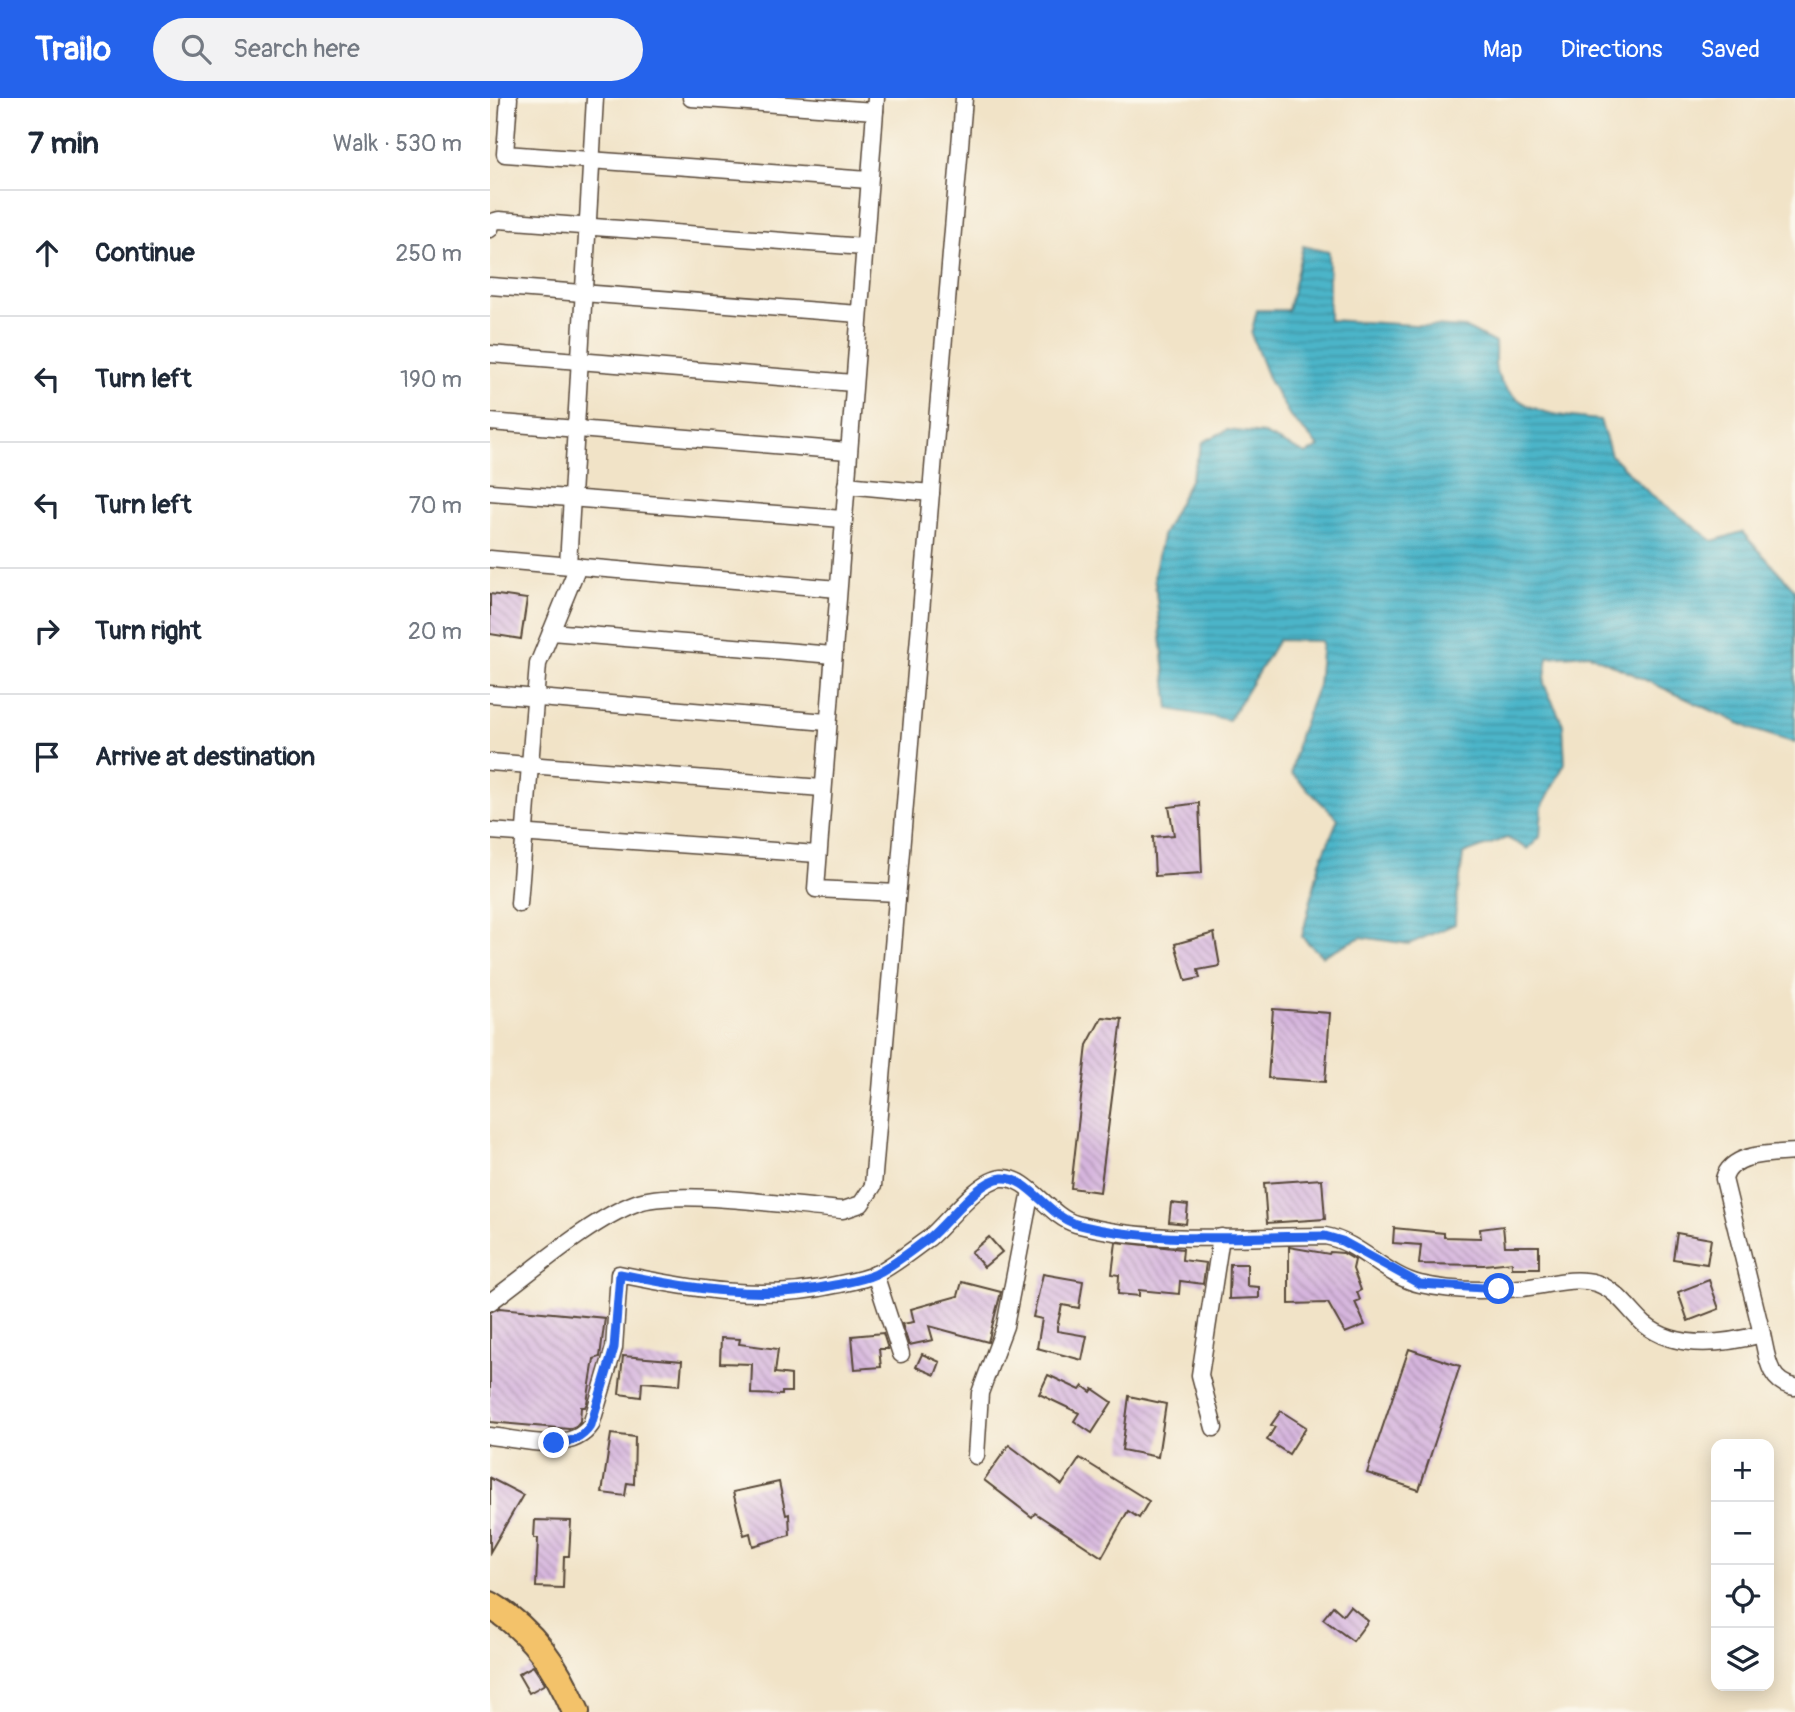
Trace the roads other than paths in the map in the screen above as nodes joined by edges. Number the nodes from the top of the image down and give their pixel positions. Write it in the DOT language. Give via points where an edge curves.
graph roads {
  1 [pos="509,98"];
  2 [pos="595,98"];
  3 [pos="691,98"];
  4 [pos="964,98"];
  5 [pos="875,104"];
  6 [pos="591,159"];
  7 [pos="869,180"];
  8 [pos="588,227"];
  9 [pos="490,229"];
  10 [pos="864,247"];
  11 [pos="490,286"];
  12 [pos="584,294"];
  13 [pos="859,314"];
  14 [pos="490,354"];
  15 [pos="582,361"];
  16 [pos="853,383"];
  17 [pos="490,422"];
  18 [pos="578,428"];
  19 [pos="848,451"];
  20 [pos="846,485"];
  21 [pos="490,492"];
  22 [pos="931,494"];
  23 [pos="573,499"];
  24 [pos="843,519"];
  25 [pos="490,559"];
  26 [pos="573,566"];
  27 [pos="838,589"];
  28 [pos="551,632"];
  29 [pos="833,655"];
  30 [pos="490,694"];
  31 [pos="536,698"];
  32 [pos="827,722"];
  33 [pos="490,762"];
  34 [pos="530,765"];
  35 [pos="822,788"];
  36 [pos="490,831"];
  37 [pos="525,835"];
  38 [pos="817,854"];
  39 [pos="897,893"];
  40 [pos="519,904"];
  41 [pos="1795,1152"];
  42 [pos="1031,1191"];
  43 [pos="1221,1237"];
  44 [pos="875,1274"];
  45 [pos="490,1303"];
  46 [pos="1762,1334"];
  47 [pos="901,1354"];
  48 [pos="1795,1387"];
  49 [pos="1214,1428"];
  50 [pos="490,1436"];
  51 [pos="976,1457"];
  52 [pos="490,1605"];
  53 [pos="576,1712"];
  1 -- 6 [label="street" via="505,154"];
  2 -- 6 [label="street"];
  3 -- 5 [label="street"];
  4 -- 22 [label="street"];
  5 -- 7 [label="street"];
  6 -- 7 [label="street"];
  6 -- 8 [label="street"];
  7 -- 10 [label="street"];
  8 -- 9 [label="street" via="499,220 492,222"];
  8 -- 10 [label="street"];
  8 -- 12 [label="street"];
  10 -- 13 [label="street"];
  11 -- 12 [label="street"];
  12 -- 13 [label="street"];
  12 -- 15 [label="street"];
  13 -- 16 [label="street"];
  14 -- 15 [label="street"];
  15 -- 16 [label="street"];
  15 -- 18 [label="street"];
  16 -- 19 [label="street"];
  17 -- 18 [label="street"];
  18 -- 19 [label="street"];
  18 -- 23 [label="street"];
  19 -- 20 [label="street"];
  20 -- 22 [label="street"];
  20 -- 24 [label="street"];
  21 -- 23 [label="street"];
  22 -- 39 [label="street"];
  23 -- 24 [label="street"];
  23 -- 26 [label="street"];
  24 -- 27 [label="street"];
  25 -- 26 [label="street"];
  26 -- 27 [label="street"];
  26 -- 28 [label="street"];
  27 -- 29 [label="street"];
  28 -- 29 [label="street"];
  28 -- 31 [label="street" via="538,664"];
  29 -- 32 [label="street"];
  30 -- 31 [label="street"];
  31 -- 32 [label="street"];
  31 -- 34 [label="street"];
  32 -- 35 [label="street"];
  33 -- 34 [label="street"];
  34 -- 35 [label="street"];
  34 -- 37 [label="street"];
  35 -- 38 [label="street"];
  36 -- 37 [label="street"];
  37 -- 38 [label="street"];
  37 -- 40 [label="street"];
  38 -- 39 [label="street" via="816,889"];
  39 -- 45 [label="street" via="873,1186 861,1205 843,1210 671,1197 637,1202 603,1219"];
  41 -- 46 [label="street" via="1747,1158 1729,1167 1724,1179"];
  42 -- 43 [label="street" via="1055,1215 1076,1224 1138,1234"];
  42 -- 44 [label="street" via="1013,1179 990,1182 930,1236"];
  42 -- 51 [label="street" via="1004,1326 980,1393"];
  43 -- 46 [label="street" via="1333,1237 1420,1284 1513,1289 1585,1281 1613,1292 1661,1335 1724,1342"];
  43 -- 49 [label="street" via="1200,1375"];
  44 -- 47 [label="street"];
  44 -- 50 [label="street" via="815,1290 770,1293 715,1292 620,1274 614,1348 591,1425 583,1436 554,1443"];
  46 -- 48 [label="street" via="1774,1376"];
  52 -- 53 [label="main road" via="540,1647"];
}
